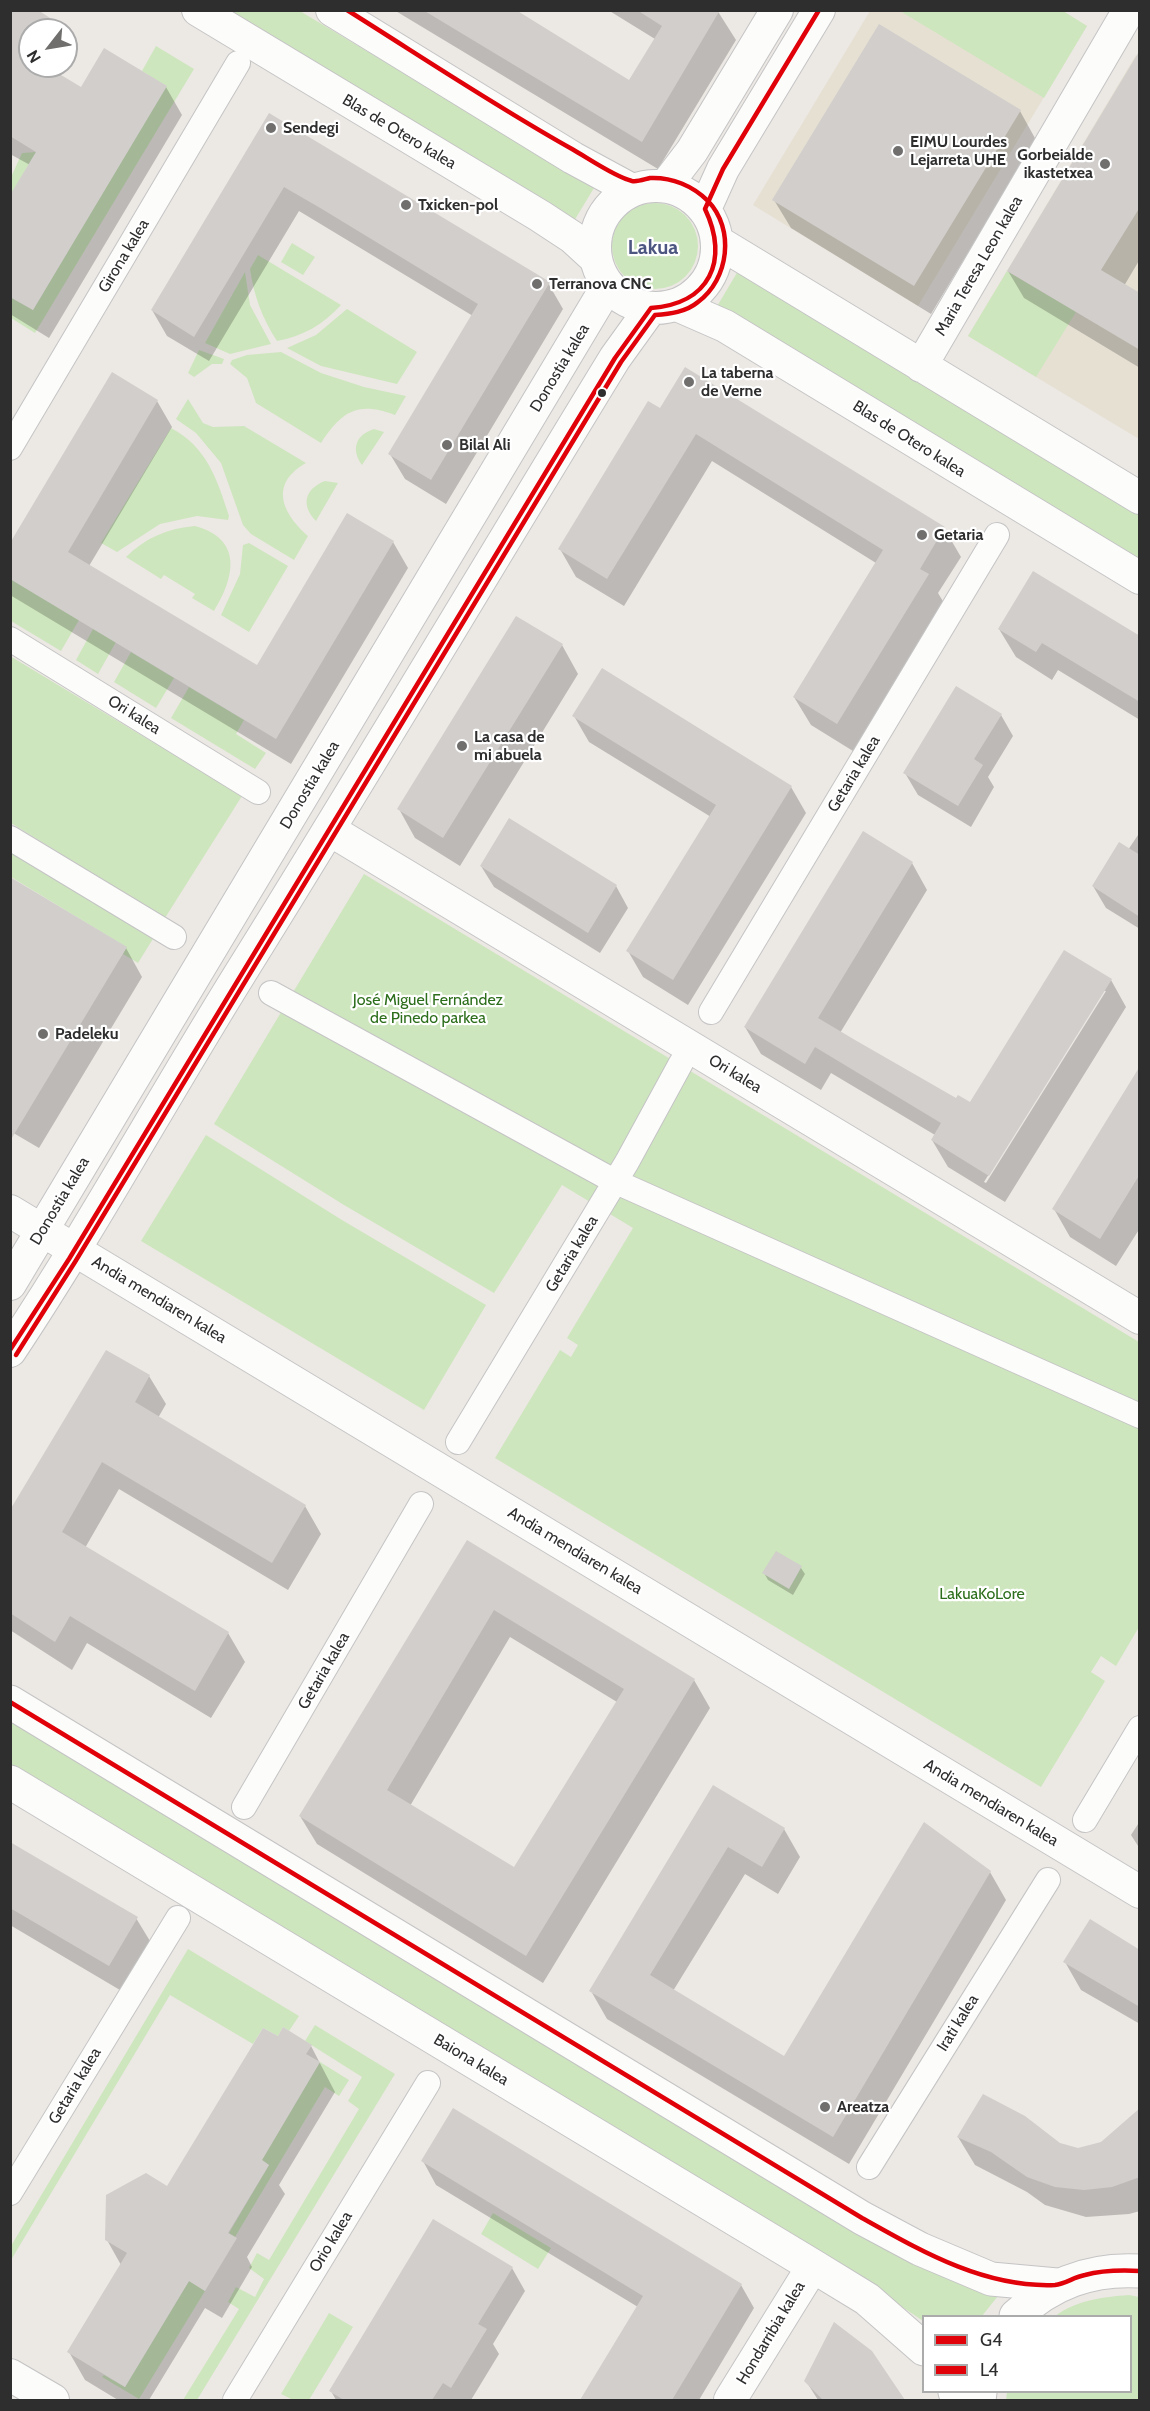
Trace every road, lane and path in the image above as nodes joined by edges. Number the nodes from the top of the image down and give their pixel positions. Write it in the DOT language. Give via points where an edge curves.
graph roads {
  1 [pos="198,10"];
  2 [pos="332,10"];
  3 [pos="777,10"];
  4 [pos="819,10"];
  5 [pos="1129,10"];
  6 [pos="238,63"];
  7 [pos="666,186"];
  8 [pos="632,190"];
  9 [pos="705,209"];
  10 [pos="718,242"];
  11 [pos="602,272"];
  12 [pos="664,307"];
  13 [pos="921,366"];
  14 [pos="10,448"];
  15 [pos="1140,498"];
  16 [pos="997,536"];
  17 [pos="1140,578"];
  18 [pos="10,639"];
  19 [pos="258,792"];
  20 [pos="330,830"];
  21 [pos="10,838"];
  22 [pos="174,937"];
  23 [pos="271,993"];
  24 [pos="711,1012"];
  25 [pos="681,1063"];
  26 [pos="614,1181"];
  27 [pos="10,1211"];
  28 [pos="42,1229"];
  29 [pos="76,1251"];
  30 [pos="10,1284"];
  31 [pos="1140,1318"];
  32 [pos="10,1352"];
  33 [pos="1140,1416"];
  34 [pos="458,1442"];
  35 [pos="421,1504"];
  36 [pos="10,1702"];
  37 [pos="1140,1728"];
  38 [pos="10,1782"];
  39 [pos="244,1807"];
  40 [pos="1085,1820"];
  41 [pos="1047,1880"];
  42 [pos="1140,1892"];
  43 [pos="178,1917"];
  44 [pos="428,2083"];
  45 [pos="869,2167"];
  46 [pos="10,2193"];
  47 [pos="1140,2250"];
  48 [pos="813,2266"];
  49 [pos="1124,2271"];
  50 [pos="1057,2285"];
  51 [pos="1017,2315"];
  52 [pos="922,2347"];
  53 [pos="10,2375"];
  54 [pos="52,2400"];
  55 [pos="235,2400"];
  56 [pos="730,2400"];
  1 -- 11 [label="street, Blas de Otero kalea" via="540,216 572,237"];
  2 -- 8 [label="street"];
  3 -- 7 [label="street" via="692,151"];
  4 -- 9 [label="street" via="723,170"];
  5 -- 13 [label="street, Maria Teresa Leon kalea"];
  6 -- 14 [label="street, Girona kalea"];
  7 -- 8 [label="street"];
  7 -- 9 [label="street" via="687,194"];
  8 -- 11 [label="street" via="612,204 598,225 595,242"];
  9 -- 10 [label="street"];
  10 -- 12 [label="street" via="717,262 708,281 695,295"];
  10 -- 13 [label="street"];
  11 -- 12 [label="street" via="620,297 635,305"];
  11 -- 28 [label="street, Donostia kalea"];
  12 -- 17 [label="street, Blas de Otero kalea" via="718,322"];
  12 -- 20 [label="street" via="608,368"];
  13 -- 15 [label="street"];
  16 -- 24 [label="street, Getaria kalea"];
  18 -- 19 [label="street, Ori kalea"];
  20 -- 29 [label="street" via="239,975"];
  20 -- 31 [label="street, Ori kalea"];
  21 -- 22 [label="street"];
  23 -- 26 [label="street"];
  25 -- 26 [label="street, Getaria kalea"];
  26 -- 33 [label="street"];
  26 -- 34 [label="street, Getaria kalea"];
  27 -- 28 [label="street, Andia mendiaren kalea"];
  28 -- 29 [label="street, Andia mendiaren kalea"];
  28 -- 30 [label="street, Donostia kalea"];
  29 -- 32 [label="street"];
  29 -- 42 [label="street, Andia mendiaren kalea"];
  35 -- 39 [label="street, Getaria kalea"];
  36 -- 50 [label="street" via="862,2218 920,2249 991,2279"];
  37 -- 40 [label="street"];
  38 -- 48 [label="street, Baiona kalea"];
  41 -- 45 [label="street, Irati kalea"];
  43 -- 46 [label="street, Getaria kalea"];
  44 -- 55 [label="street, Orio kalea"];
  47 -- 49 [label="street"];
  48 -- 52 [label="street, Baiona kalea" via="867,2299"];
  48 -- 56 [label="street, Hondarribia kalea"];
  49 -- 50 [label="street" via="1082,2276"];
  50 -- 51 [label="street"];
  53 -- 54 [label="street"];
}
